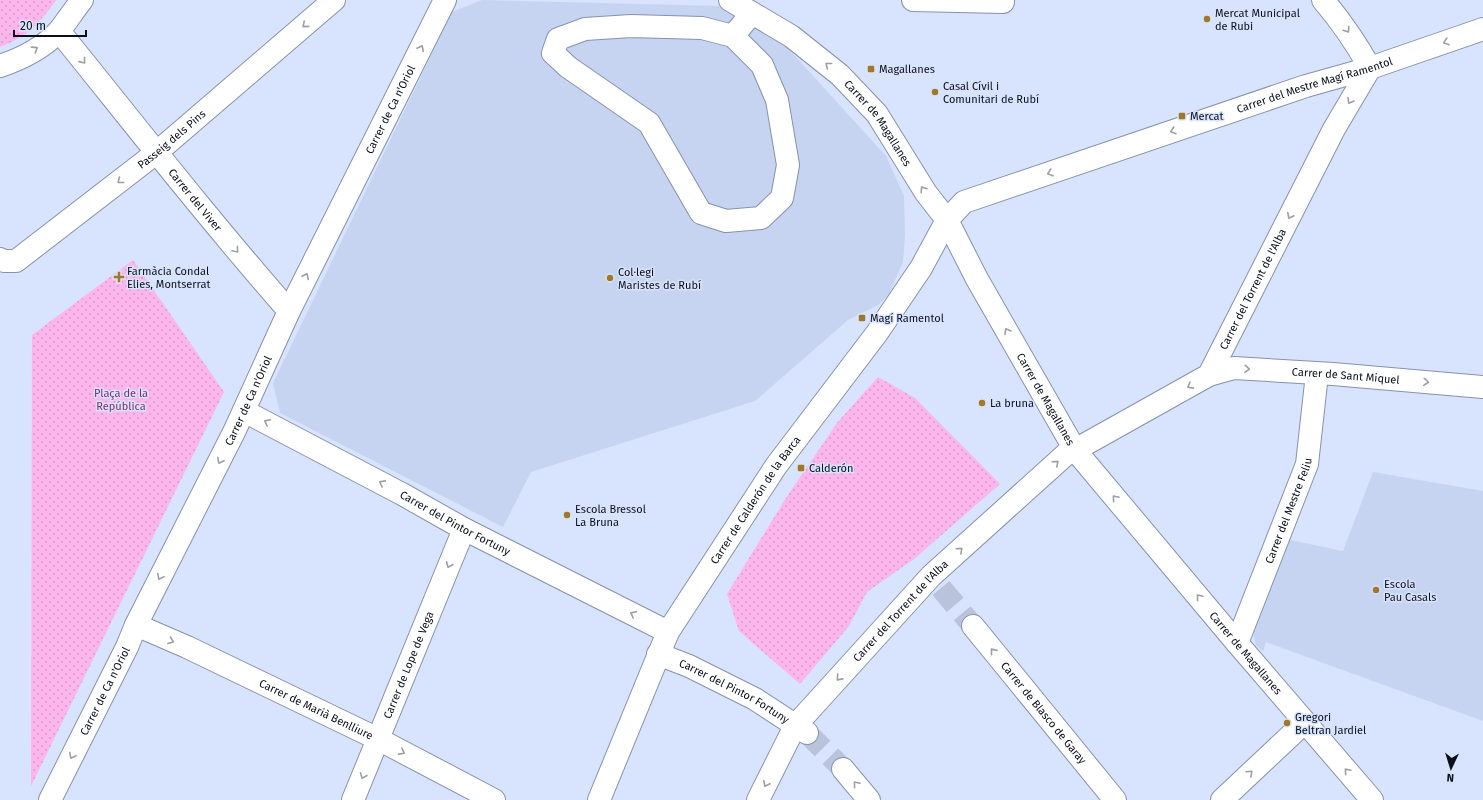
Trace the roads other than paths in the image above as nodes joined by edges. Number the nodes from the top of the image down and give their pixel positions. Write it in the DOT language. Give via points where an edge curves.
graph roads {
  1 [pos="82,0"];
  2 [pos="334,0"];
  3 [pos="445,0"];
  4 [pos="730,0"];
  5 [pos="913,0"];
  6 [pos="1003,0"];
  7 [pos="1322,0"];
  8 [pos="752,13"];
  9 [pos="1483,29"];
  10 [pos="59,31"];
  11 [pos="733,36"];
  12 [pos="0,66"];
  13 [pos="1370,68"];
  14 [pos="156,153"];
  15 [pos="948,220"];
  16 [pos="0,259"];
  17 [pos="289,311"];
  18 [pos="1317,374"];
  19 [pos="1209,375"];
  20 [pos="1483,386"];
  21 [pos="244,411"];
  22 [pos="1074,448"];
  23 [pos="464,529"];
  24 [pos="136,625"];
  25 [pos="973,626"];
  26 [pos="668,632"];
  27 [pos="1237,643"];
  28 [pos="658,654"];
  29 [pos="1305,722"];
  30 [pos="801,730"];
  31 [pos="378,739"];
  32 [pos="843,768"];
  33 [pos="50,800"];
  34 [pos="353,800"];
  35 [pos="494,800"];
  36 [pos="599,800"];
  37 [pos="758,800"];
  38 [pos="869,800"];
  39 [pos="1115,800"];
  40 [pos="1222,800"];
  41 [pos="1372,800"];
  1 -- 10 [label="street"];
  2 -- 14 [label="street, Passeig dels Pins, one-way"];
  17 -- 3 [label="street, Carrer de Ca n'Oriol, one-way"];
  4 -- 8 [label="street, Carrer de Magallanes"];
  5 -- 6 [label="street"];
  7 -- 13 [label="street, one-way" via="1338,18"];
  8 -- 11 [label="street"];
  15 -- 8 [label="street, Carrer de Magallanes, one-way" via="926,193 877,114 840,75 791,36"];
  9 -- 13 [label="street, Carrer del Mestre Magí Ramentol, one-way"];
  12 -- 10 [label="street, one-way" via="36,50"];
  10 -- 14 [label="street, Carrer del Viver, one-way"];
  11 -- 11 [label="street" via="702,28 631,26 585,29 558,39 553,52 568,67 649,124 701,213 726,221 761,218 782,198 788,165 777,100 762,65"];
  13 -- 15 [label="street, Carrer del Mestre Magí Ramentol, one-way" via="1306,86 964,202"];
  13 -- 19 [label="street, Carrer del Torrent de l'Alba, one-way" via="1334,129"];
  14 -- 16 [label="street, Passeig dels Pins, one-way" via="16,261"];
  14 -- 17 [label="street, Carrer del Viver, one-way"];
  22 -- 15 [label="street, Carrer de Magallanes, one-way" via="977,279"];
  15 -- 26 [label="street, Carrer de Calderón de la Barca" via="921,268 880,329 776,466"];
  17 -- 21 [label="street, Carrer de Ca n'Oriol"];
  19 -- 18 [label="street, Carrer de Sant Miquel, one-way" via="1234,368"];
  18 -- 20 [label="street, Carrer de Sant Miquel, one-way"];
  18 -- 27 [label="street, Carrer del Mestre Feliu" via="1307,464"];
  19 -- 22 [label="street, Carrer del Torrent de l'Alba, one-way"];
  23 -- 21 [label="street, Carrer del Pintor Fortuny, one-way"];
  21 -- 24 [label="street, Carrer de Ca n'Oriol, one-way"];
  27 -- 22 [label="street, Carrer de Magallanes, one-way"];
  22 -- 30 [label="street, Carrer del Torrent de l'Alba" via="936,582"];
  26 -- 23 [label="street, Carrer del Pintor Fortuny, one-way"];
  23 -- 31 [label="street, Carrer de Lope de Vega, one-way"];
  24 -- 31 [label="street, Carrer de Marià Benlliure, one-way" via="188,647"];
  24 -- 33 [label="street, Carrer de Ca n'Oriol, one-way"];
  39 -- 25 [label="street, Carrer de Blasco de Garay, one-way"];
  26 -- 28 [label="street, Carrer de Calderón de la Barca"];
  27 -- 29 [label="street, Carrer de Magallanes"];
  28 -- 30 [label="street, Carrer del Pintor Fortuny" via="689,666 755,699"];
  28 -- 36 [label="street, Carrer de Calderón de la Barca"];
  40 -- 29 [label="street, one-way"];
  41 -- 29 [label="street, Carrer de Magallanes, one-way"];
  30 -- 37 [label="street, Carrer del Torrent de l'Alba, one-way"];
  31 -- 34 [label="street, Carrer de Lope de Vega, one-way"];
  31 -- 35 [label="street, Carrer de Marià Benlliure, one-way"];
  38 -- 32 [label="street, one-way"];
}
